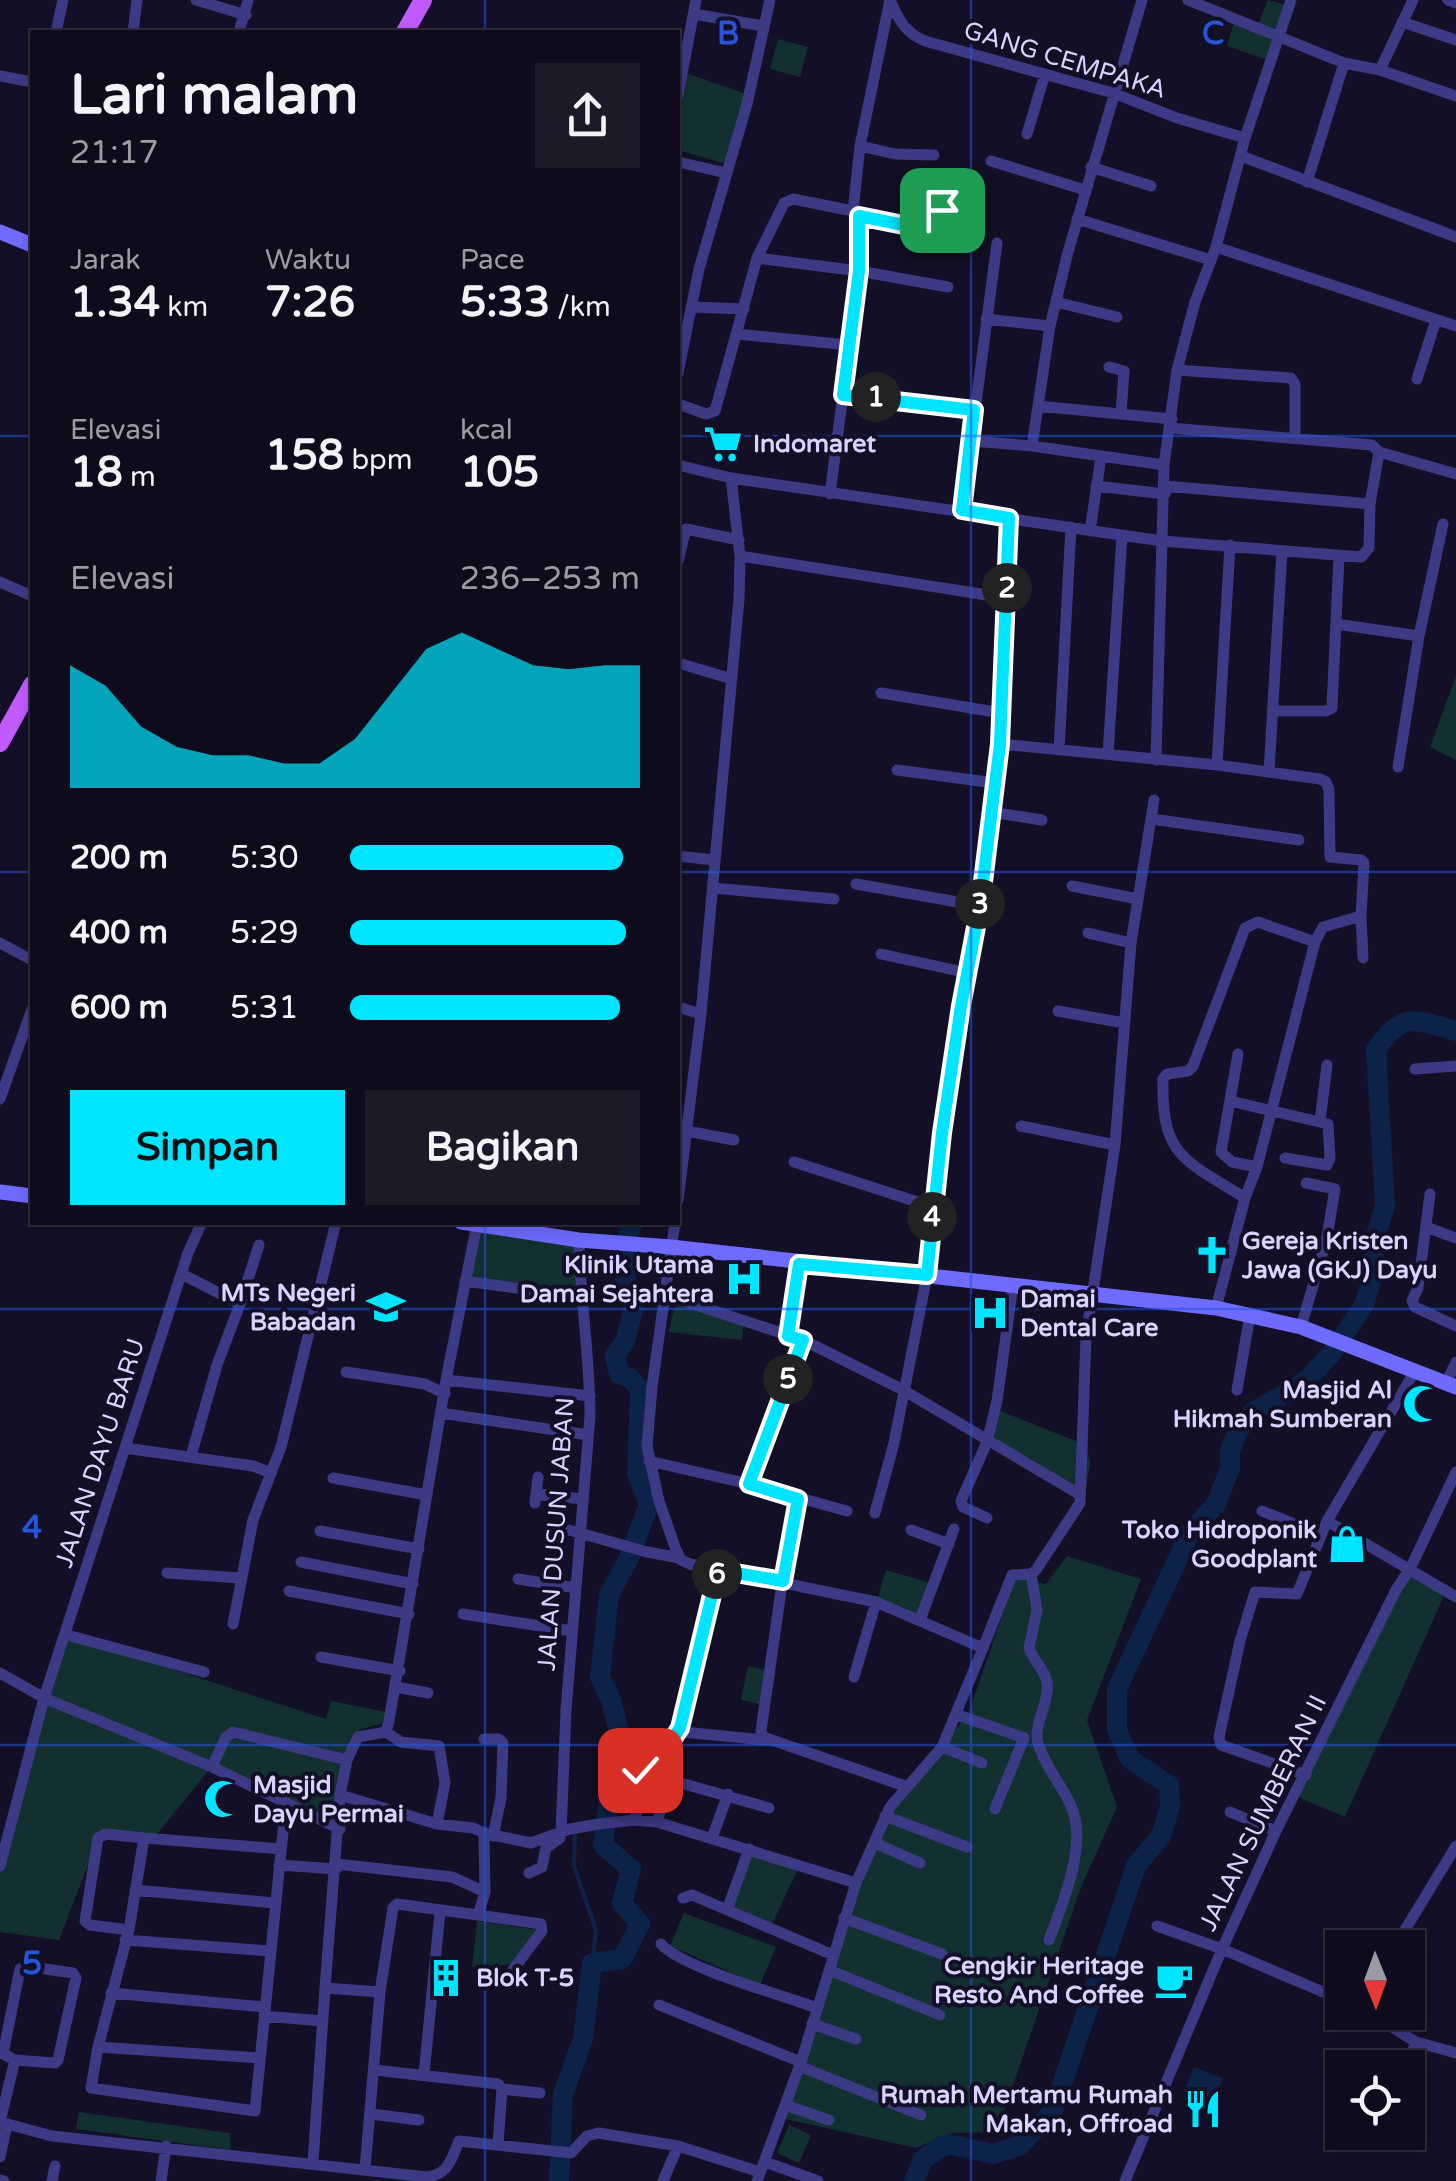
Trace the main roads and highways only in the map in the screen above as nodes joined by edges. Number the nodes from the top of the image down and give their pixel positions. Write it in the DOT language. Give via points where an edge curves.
graph roads {
  1 [pos="423,0"];
  2 [pos="406,30"];
  3 [pos="0,232"];
  4 [pos="30,245"];
  5 [pos="30,689"];
  6 [pos="0,743"];
  7 [pos="0,1192"];
  8 [pos="30,1196"];
  9 [pos="483,1225"];
  10 [pos="1451,1385"];
  1 -- 2 [label="main road"];
  3 -- 4 [label="main road"];
  5 -- 6 [label="main road"];
  7 -- 8 [label="main road"];
  9 -- 10 [label="main road" via="1216,1308 1301,1328"];
}
